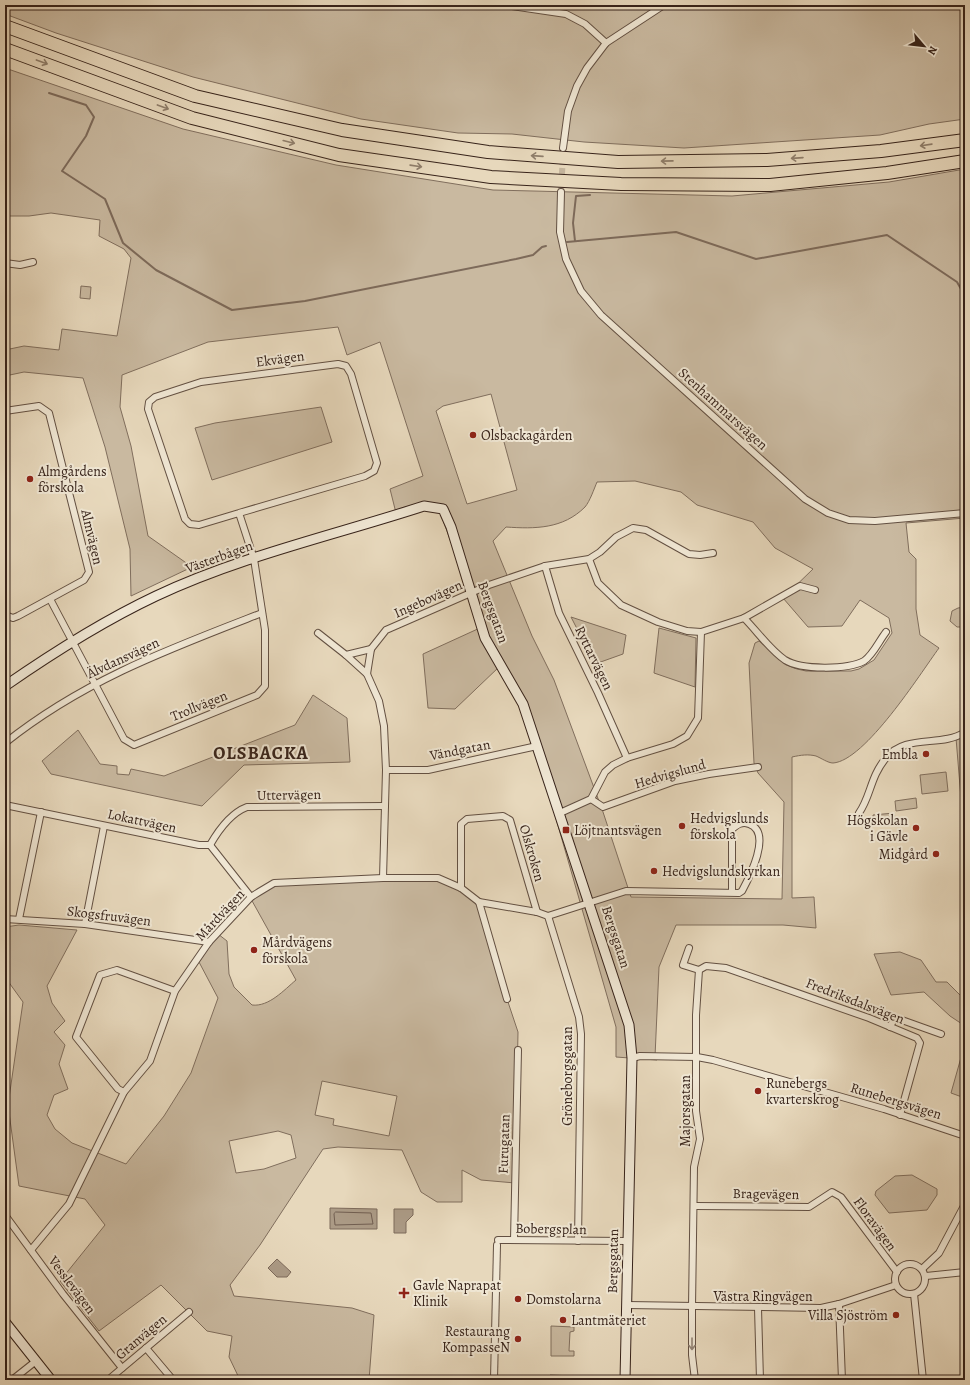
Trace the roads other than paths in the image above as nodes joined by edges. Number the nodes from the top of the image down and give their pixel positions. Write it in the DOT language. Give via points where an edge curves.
graph roads {
  1 [pos="505,5"];
  2 [pos="664,5"];
  3 [pos="5,26"];
  4 [pos="606,43"];
  5 [pos="5,49"];
  6 [pos="965,140"];
  7 [pos="563,148"];
  8 [pos="965,161"];
  9 [pos="561,192"];
  10 [pos="33,262"];
  11 [pos="5,263"];
  12 [pos="5,411"];
  13 [pos="238,513"];
  14 [pos="965,513"];
  15 [pos="451,527"];
  16 [pos="713,553"];
  17 [pos="254,559"];
  18 [pos="589,559"];
  19 [pos="545,566"];
  20 [pos="815,590"];
  21 [pos="470,594"];
  22 [pos="50,599"];
  23 [pos="262,613"];
  24 [pos="5,615"];
  25 [pos="744,618"];
  26 [pos="702,632"];
  27 [pos="886,632"];
  28 [pos="318,633"];
  29 [pos="71,641"];
  30 [pos="371,649"];
  31 [pos="346,655"];
  32 [pos="367,674"];
  33 [pos="94,683"];
  34 [pos="5,686"];
  35 [pos="965,732"];
  36 [pos="5,743"];
  37 [pos="537,746"];
  38 [pos="627,758"];
  39 [pos="758,767"];
  40 [pos="386,770"];
  41 [pos="591,799"];
  42 [pos="5,805"];
  43 [pos="385,806"];
  44 [pos="41,812"];
  45 [pos="560,812"];
  46 [pos="859,813"];
  47 [pos="104,826"];
  48 [pos="210,845"];
  49 [pos="383,878"];
  50 [pos="461,888"];
  51 [pos="732,893"];
  52 [pos="251,898"];
  53 [pos="479,902"];
  54 [pos="590,902"];
  55 [pos="536,912"];
  56 [pos="548,916"];
  57 [pos="5,919"];
  58 [pos="19,919"];
  59 [pos="85,924"];
  60 [pos="209,942"];
  61 [pos="689,948"];
  62 [pos="699,970"];
  63 [pos="175,991"];
  64 [pos="507,1000"];
  65 [pos="890,1027"];
  66 [pos="941,1034"];
  67 [pos="518,1050"];
  68 [pos="697,1057"];
  69 [pos="632,1058"];
  70 [pos="124,1092"];
  71 [pos="900,1115"];
  72 [pos="965,1136"];
  73 [pos="832,1192"];
  74 [pos="965,1204"];
  75 [pos="695,1206"];
  76 [pos="5,1215"];
  77 [pos="514,1240"];
  78 [pos="578,1241"];
  79 [pos="627,1241"];
  80 [pos="31,1250"];
  81 [pos="922,1269"];
  82 [pos="897,1272"];
  83 [pos="965,1272"];
  84 [pos="926,1276"];
  85 [pos="896,1285"];
  86 [pos="914,1294"];
  87 [pos="839,1304"];
  88 [pos="627,1305"];
  89 [pos="692,1307"];
  90 [pos="758,1308"];
  91 [pos="189,1312"];
  92 [pos="5,1322"];
  93 [pos="146,1348"];
  94 [pos="36,1360"];
  95 [pos="122,1368"];
  96 [pos="12,1380"];
  97 [pos="51,1380"];
  98 [pos="108,1380"];
  99 [pos="173,1380"];
  100 [pos="494,1380"];
  101 [pos="625,1380"];
  102 [pos="695,1380"];
  103 [pos="760,1380"];
  104 [pos="842,1380"];
  105 [pos="923,1380"];
  1 -- 4 [label="street" via="566,14 585,24"];
  2 -- 4 [label="street"];
  6 -- 3 [label="highway, one-way" via="881,151 767,160 618,162 488,152 342,130 195,96"];
  4 -- 7 [label="street" via="577,86 568,111"];
  5 -- 8 [label="highway, one-way" via="192,118 339,154 491,177 621,184 770,185 888,173"];
  9 -- 14 [label="street, Stenhammarsvägen" via="560,232 566,259 581,291 601,315 805,499 828,513 849,520 875,521"];
  10 -- 11 [label="street"];
  12 -- 22 [label="street, Almvägen" via="38,406 48,413 89,572 84,580"];
  13 -- 13 [label="street, Ekvägen" via="365,476 374,471 377,463 351,374 346,366 338,364 201,382 155,397 150,402 148,409 185,519 190,524 199,525"];
  13 -- 17 [label="street"];
  15 -- 17 [label="street, Västerbågen" via="443,509 424,506"];
  15 -- 21 [label="street, Bergsgatan"];
  16 -- 18 [label="street, Ingebovägen" via="689,554 646,530 633,528 616,537"];
  17 -- 23 [label="street, Trollvägen"];
  17 -- 29 [label="street, Västerbågen" via="157,595"];
  18 -- 19 [label="street, Ingebovägen"];
  18 -- 26 [label="street" via="598,583 620,605 658,622 687,631"];
  19 -- 21 [label="street, Ingebovägen"];
  19 -- 38 [label="street, Ryttarvägen" via="560,613"];
  20 -- 25 [label="street" via="800,586"];
  21 -- 30 [label="street, Ingebovägen" via="386,630"];
  21 -- 37 [label="street, Bergsgatan" via="485,638 523,704"];
  22 -- 24 [label="street, Almvägen" via="14,618"];
  22 -- 29 [label="street"];
  23 -- 33 [label="street, Älvdansvägen"];
  23 -- 33 [label="street, Trollvägen" via="265,630 265,686 257,695 134,745 124,739"];
  25 -- 26 [label="street"];
  25 -- 27 [label="street" via="780,656 806,667 857,664 869,657"];
  26 -- 38 [label="street" via="698,718 687,736 673,744"];
  28 -- 31 [label="street"];
  29 -- 33 [label="street, Trollvägen"];
  29 -- 34 [label="street, Västerbågen"];
  30 -- 31 [label="street"];
  30 -- 32 [label="street, Ingebovägen"];
  31 -- 32 [label="street"];
  32 -- 40 [label="street" via="379,701 384,726"];
  33 -- 36 [label="street, Älvdansvägen" via="69,697"];
  35 -- 46 [label="street" via="956,738 902,744 894,750 873,776"];
  37 -- 40 [label="street, Vändgatan" via="428,770"];
  37 -- 45 [label="street, Bergsgatan"];
  38 -- 41 [label="street" via="613,764 605,772"];
  39 -- 41 [label="street, Hedvigslund" via="675,781 603,807"];
  40 -- 43 [label="street"];
  41 -- 45 [label="street"];
  42 -- 44 [label="street, Lokattvägen"];
  43 -- 48 [label="street, Uttervägen" via="247,807 238,810 216,834"];
  43 -- 49 [label="street"];
  44 -- 47 [label="street, Lokattvägen"];
  44 -- 58 [label="street"];
  45 -- 54 [label="street, Bergsgatan"];
  47 -- 48 [label="street, Lokattvägen"];
  47 -- 59 [label="street"];
  48 -- 52 [label="street"];
  49 -- 50 [label="street, Mårdvägen" via="438,878"];
  49 -- 52 [label="street, Mårdvägen" via="274,883"];
  50 -- 53 [label="street, Mårdvägen"];
  50 -- 55 [label="street, Olskroken" via="461,824 467,819 503,816 510,820"];
  51 -- 51 [label="street" via="742,891 757,859 758,831 753,825 745,822 732,829"];
  51 -- 54 [label="street" via="626,891"];
  52 -- 60 [label="street, Mårdvägen"];
  53 -- 55 [label="street, Mårdvägen"];
  53 -- 64 [label="street"];
  54 -- 56 [label="street"];
  54 -- 69 [label="street, Bergsgatan" via="628,1025"];
  55 -- 56 [label="street, Mårdvägen"];
  56 -- 78 [label="street, Gröneborgsgatan" via="579,1017 581,1034"];
  57 -- 58 [label="street, Skogsfruvägen"];
  58 -- 59 [label="street, Skogsfruvägen"];
  59 -- 60 [label="street, Skogsfruvägen"];
  60 -- 63 [label="street, Mårdvägen"];
  61 -- 62 [label="street" via="683,965"];
  62 -- 65 [label="street, Fredriksdalsvägen" via="706,966 726,968"];
  62 -- 68 [label="street, Majorsgatan"];
  63 -- 70 [label="street, Mårdvägen" via="150,1061"];
  63 -- 70 [label="street" via="117,970 100,975 76,1037 118,1089"];
  65 -- 66 [label="street" via="894,1019 899,1019"];
  65 -- 71 [label="street, Fredriksdalsvägen" via="917,1038 920,1043"];
  67 -- 77 [label="street, Furugatan"];
  68 -- 69 [label="street, Runebergsvägen"];
  68 -- 71 [label="street, Runebergsvägen"];
  68 -- 75 [label="street, Majorsgatan" via="696,1111 700,1139 694,1167"];
  69 -- 79 [label="street, Bergsgatan"];
  70 -- 80 [label="street, Mårdvägen" via="69,1204"];
  71 -- 72 [label="street, Runebergsvägen"];
  73 -- 75 [label="street, Bragevägen" via="809,1207"];
  73 -- 82 [label="street, Floravägen" via="841,1197"];
  74 -- 81 [label="street" via="939,1253"];
  75 -- 89 [label="street, Majorsgatan"];
  76 -- 80 [label="street, Vesslevägen"];
  77 -- 78 [label="street, Bobergsplan"];
  77 -- 100 [label="street, Bobergsplan" via="498,1243"];
  78 -- 79 [label="street, Bobergsplan"];
  79 -- 88 [label="street, Bergsgatan"];
  80 -- 95 [label="street, Vesslevägen"];
  81 -- 82 [label="street" via="916,1264 907,1264"];
  81 -- 84 [label="street"];
  82 -- 85 [label="street"];
  83 -- 84 [label="street"];
  84 -- 86 [label="street" via="924,1286"];
  85 -- 86 [label="street" via="901,1292"];
  85 -- 87 [label="street, Västra Ringvägen"];
  86 -- 105 [label="street"];
  87 -- 90 [label="street, Västra Ringvägen" via="821,1308"];
  87 -- 104 [label="street"];
  88 -- 89 [label="street, Västra Ringvägen"];
  88 -- 101 [label="street, Bergsgatan"];
  89 -- 90 [label="street, Västra Ringvägen"];
  89 -- 102 [label="street, Majorsgatan, one-way"];
  90 -- 103 [label="street"];
  91 -- 93 [label="street, Granvägen"];
  92 -- 94 [label="street"];
  93 -- 95 [label="street, Granvägen"];
  93 -- 99 [label="street"];
  94 -- 96 [label="street"];
  94 -- 97 [label="street"];
  95 -- 98 [label="street, Granvägen"];
}
